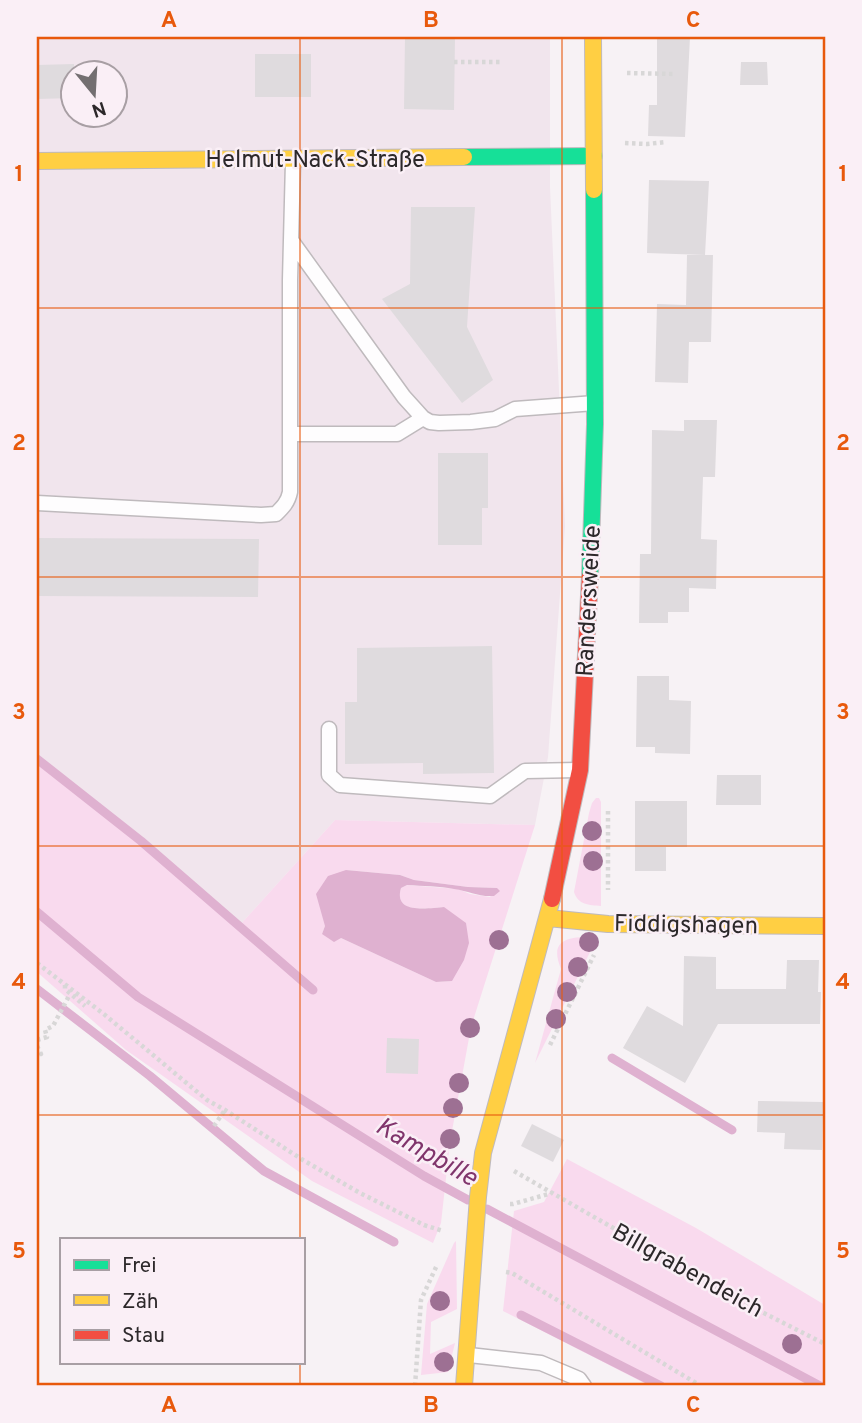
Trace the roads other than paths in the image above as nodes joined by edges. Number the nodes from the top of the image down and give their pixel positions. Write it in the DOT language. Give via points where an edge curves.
graph roads {
  1 [pos="593,37"];
  2 [pos="594,156"];
  3 [pos="293,159"];
  4 [pos="37,161"];
  5 [pos="291,240"];
  6 [pos="595,403"];
  7 [pos="423,418"];
  8 [pos="290,434"];
  9 [pos="37,503"];
  10 [pos="329,729"];
  11 [pos="580,770"];
  12 [pos="548,918"];
  13 [pos="825,926"];
  14 [pos="467,1355"];
  15 [pos="464,1386"];
  16 [pos="584,1386"];
  1 -- 2 [label="street, Randersweide"];
  2 -- 3 [label="street, Helmut-Nack-Straße"];
  2 -- 6 [label="street, Randersweide"];
  3 -- 4 [label="street, Helmut-Nack-Straße"];
  3 -- 5 [label="lane"];
  5 -- 7 [label="lane"];
  5 -- 8 [label="lane"];
  6 -- 7 [label="lane" via="515,409 495,419 471,422 439,423"];
  6 -- 11 [label="street, Randersweide"];
  7 -- 8 [label="lane" via="397,434"];
  8 -- 9 [label="lane" via="290,492 276,514"];
  10 -- 11 [label="lane" via="329,775 340,785 490,796 525,771"];
  11 -- 12 [label="street, Randersweide"];
  12 -- 13 [label="street, Fiddigshagen" via="608,924"];
  12 -- 14 [label="street, Randersweide" via="483,1153"];
  14 -- 15 [label="street, Randersweide"];
  14 -- 16 [label="lane" via="541,1363 579,1379"];
}
